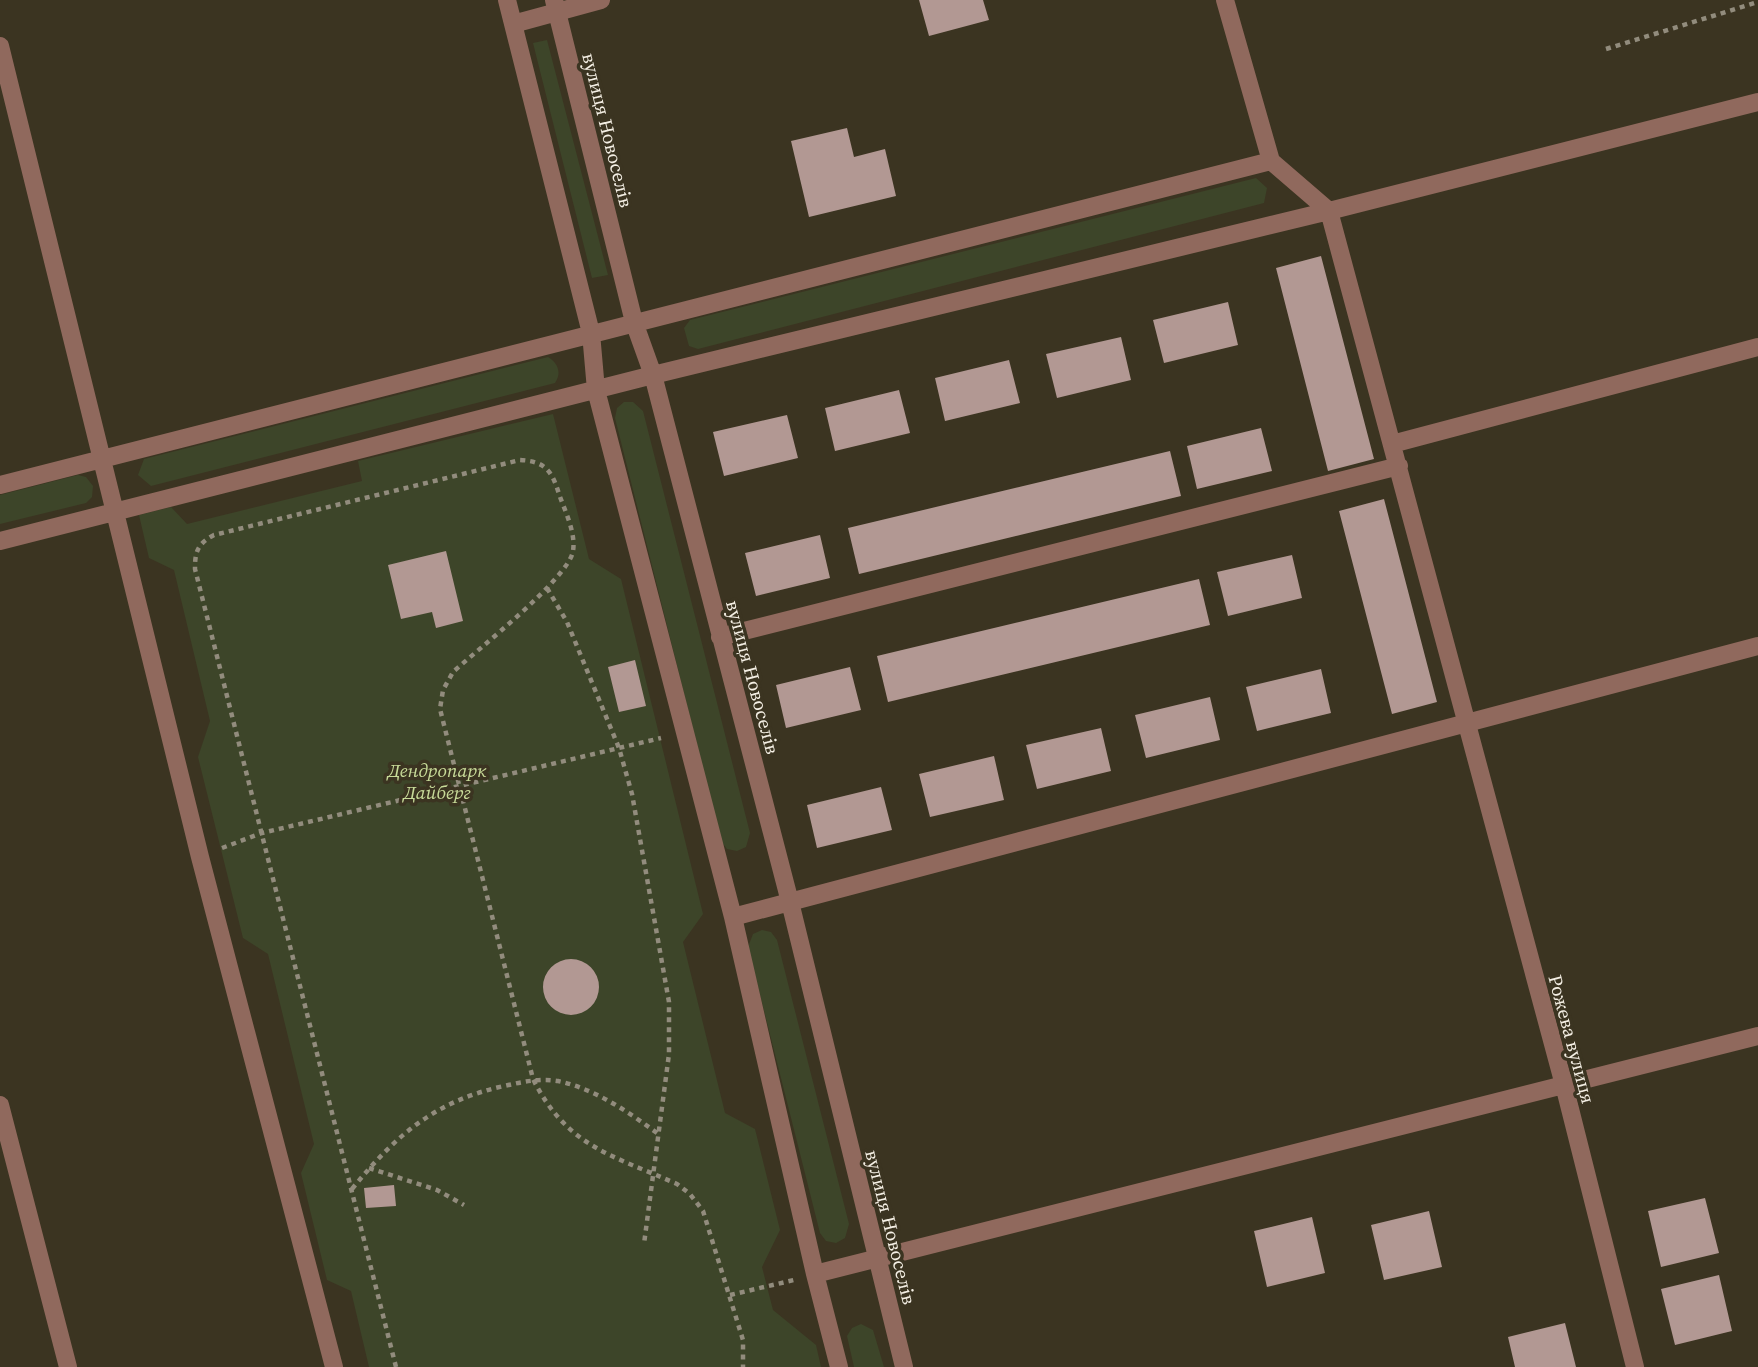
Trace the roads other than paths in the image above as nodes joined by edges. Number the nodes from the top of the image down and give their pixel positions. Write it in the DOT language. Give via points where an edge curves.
graph roads {
  1 [pos="507,0"];
  2 [pos="601,0"];
  3 [pos="1224,0"];
  4 [pos="556,6"];
  5 [pos="513,24"];
  6 [pos="0,46"];
  7 [pos="1758,102"];
  8 [pos="1271,161"];
  9 [pos="1329,211"];
  10 [pos="634,322"];
  11 [pos="591,333"];
  12 [pos="1758,347"];
  13 [pos="653,375"];
  14 [pos="596,390"];
  15 [pos="1392,443"];
  16 [pos="102,459"];
  17 [pos="1399,466"];
  18 [pos="0,485"];
  19 [pos="116,512"];
  20 [pos="0,541"];
  21 [pos="720,637"];
  22 [pos="1758,646"];
  23 [pos="1465,723"];
  24 [pos="790,902"];
  25 [pos="733,917"];
  26 [pos="1758,1036"];
  27 [pos="1563,1085"];
  28 [pos="0,1105"];
  29 [pos="876,1259"];
  30 [pos="815,1274"];
  31 [pos="68,1367"];
  32 [pos="334,1367"];
  33 [pos="839,1367"];
  34 [pos="904,1367"];
  35 [pos="1635,1367"];
  1 -- 5 [label="street"];
  2 -- 4 [label="street"];
  3 -- 8 [label="street"];
  4 -- 5 [label="street"];
  4 -- 10 [label="street, вулиця Новоселів"];
  5 -- 11 [label="street"];
  6 -- 16 [label="street"];
  7 -- 9 [label="street"];
  8 -- 9 [label="street"];
  8 -- 10 [label="street"];
  9 -- 13 [label="street"];
  9 -- 15 [label="street, Рожева вулиця"];
  10 -- 11 [label="street"];
  10 -- 13 [label="street, вулиця Новоселів"];
  11 -- 14 [label="street"];
  11 -- 16 [label="street"];
  12 -- 15 [label="street"];
  13 -- 14 [label="street"];
  13 -- 21 [label="street, вулиця Новоселів"];
  14 -- 19 [label="street"];
  14 -- 25 [label="street"];
  15 -- 17 [label="street, Рожева вулиця"];
  16 -- 18 [label="street"];
  16 -- 19 [label="street"];
  17 -- 21 [label="street"];
  17 -- 23 [label="street, Рожева вулиця"];
  19 -- 20 [label="street"];
  19 -- 32 [label="street" via="200,857"];
  21 -- 24 [label="street, вулиця Новоселів"];
  22 -- 23 [label="street"];
  23 -- 24 [label="street"];
  23 -- 27 [label="street, Рожева вулиця"];
  24 -- 25 [label="street"];
  24 -- 29 [label="street, вулиця Новоселів"];
  25 -- 30 [label="street"];
  26 -- 27 [label="street"];
  27 -- 29 [label="street"];
  27 -- 35 [label="street, Рожева вулиця"];
  28 -- 31 [label="street"];
  29 -- 30 [label="street"];
  29 -- 34 [label="street, вулиця Новоселів"];
  30 -- 33 [label="street"];
}
